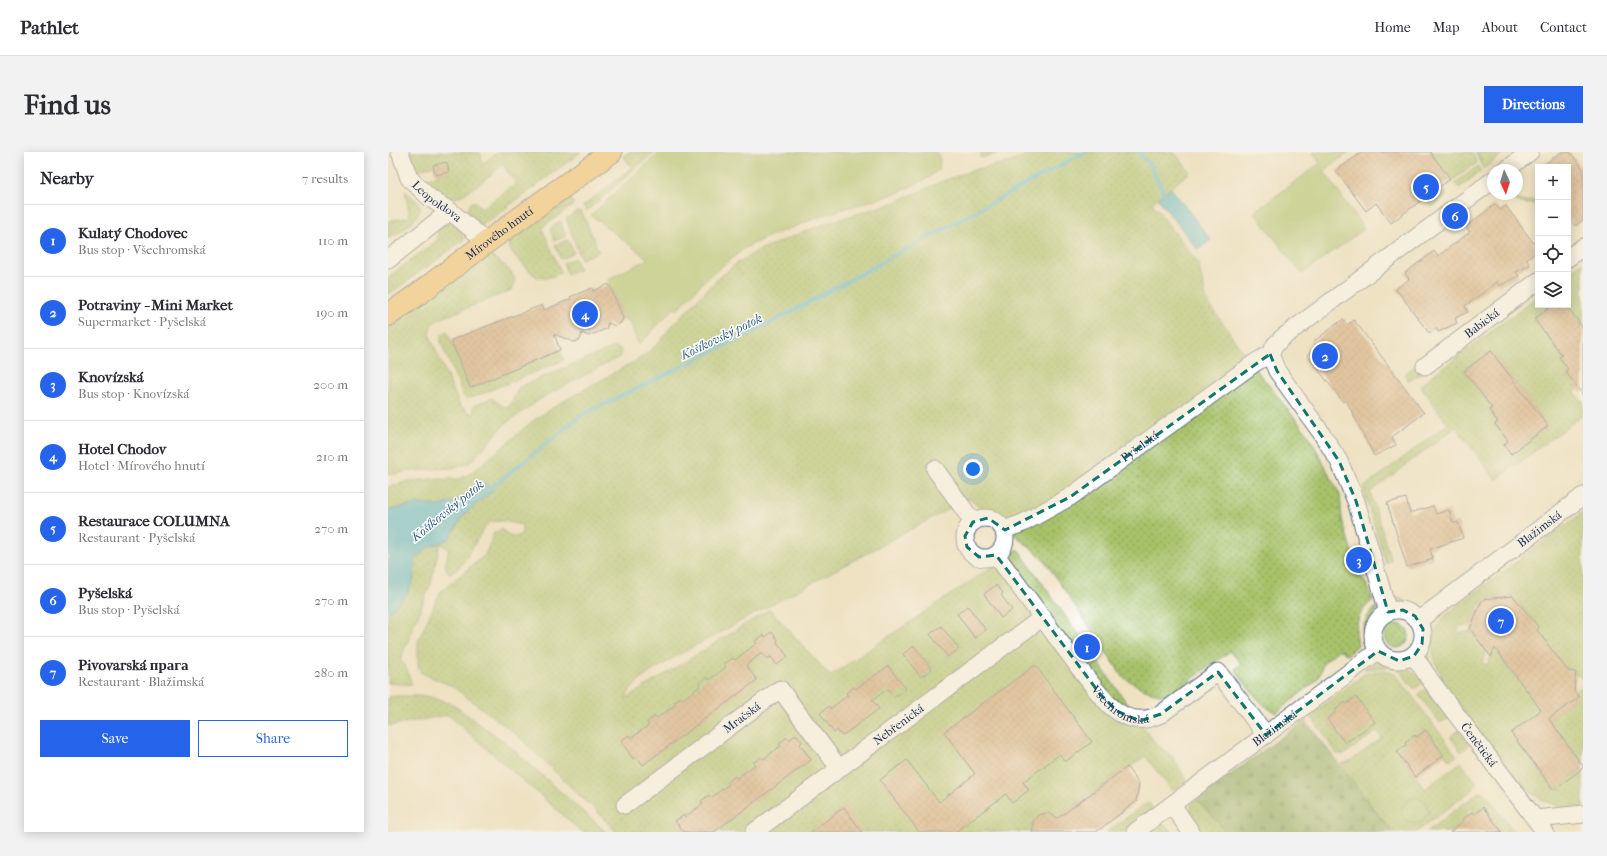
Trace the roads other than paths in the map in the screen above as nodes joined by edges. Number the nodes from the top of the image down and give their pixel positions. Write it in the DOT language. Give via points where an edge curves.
graph roads {
  1 [pos="400,152"];
  2 [pos="611,152"];
  3 [pos="1530,152"];
  4 [pos="1514,164"];
  5 [pos="1487,184"];
  6 [pos="450,211"];
  7 [pos="487,242"];
  8 [pos="1583,247"];
  9 [pos="1571,256"];
  10 [pos="388,260"];
  11 [pos="1535,283"];
  12 [pos="388,315"];
  13 [pos="1270,354"];
  14 [pos="1425,366"];
  15 [pos="935,469"];
  16 [pos="1583,496"];
  17 [pos="973,522"];
  18 [pos="1004,530"];
  19 [pos="996,555"];
  20 [pos="1388,612"];
  21 [pos="1042,617"];
  22 [pos="1419,620"];
  23 [pos="1378,651"];
  24 [pos="1414,656"];
  25 [pos="1266,735"];
  26 [pos="839,768"];
  27 [pos="625,805"];
  28 [pos="1172,805"];
  29 [pos="1583,814"];
  30 [pos="1541,825"];
  31 [pos="754,832"];
  32 [pos="1135,832"];
  33 [pos="1191,832"];
  1 -- 6 [label="street, Leopoldova" via="409,178 431,199"];
  2 -- 7 [label="main road, Mírového hnutí"];
  3 -- 4 [label="street"];
  5 -- 13 [label="street, Pyšelská" via="1282,338"];
  6 -- 7 [label="street, Leopoldova"];
  6 -- 10 [label="street"];
  7 -- 12 [label="main road, Mírového hnutí"];
  8 -- 9 [label="street"];
  11 -- 14 [label="street, Babická"];
  13 -- 18 [label="street, Pyšelská" via="1070,497 1023,523"];
  13 -- 20 [label="street" via="1277,371 1339,461 1356,500"];
  15 -- 17 [label="street"];
  16 -- 22 [label="street, Blažimská"];
  17 -- 18 [label="street" via="988,518 997,522"];
  17 -- 19 [label="street" via="965,536 970,551 985,558"];
  18 -- 19 [label="street" via="1005,541"];
  19 -- 21 [label="street, Všechromská"];
  20 -- 22 [label="street" via="1403,610 1410,612"];
  20 -- 23 [label="street" via="1379,618 1373,629 1373,641"];
  21 -- 25 [label="street, Všechromská" via="1100,694 1117,712 1129,719 1152,719 1218,672"];
  21 -- 26 [label="street, Nebřenická"];
  22 -- 24 [label="street" via="1424,636"];
  23 -- 24 [label="street" via="1391,660 1399,661"];
  23 -- 25 [label="street, Blažimská"];
  24 -- 30 [label="street, Čenětická"];
  25 -- 28 [label="street, Blažimská"];
  26 -- 27 [label="street, Mračská" via="780,689"];
  26 -- 31 [label="street, Nebřenická"];
  28 -- 32 [label="street, Blažimská"];
  28 -- 33 [label="street"];
  29 -- 30 [label="street"];
}
